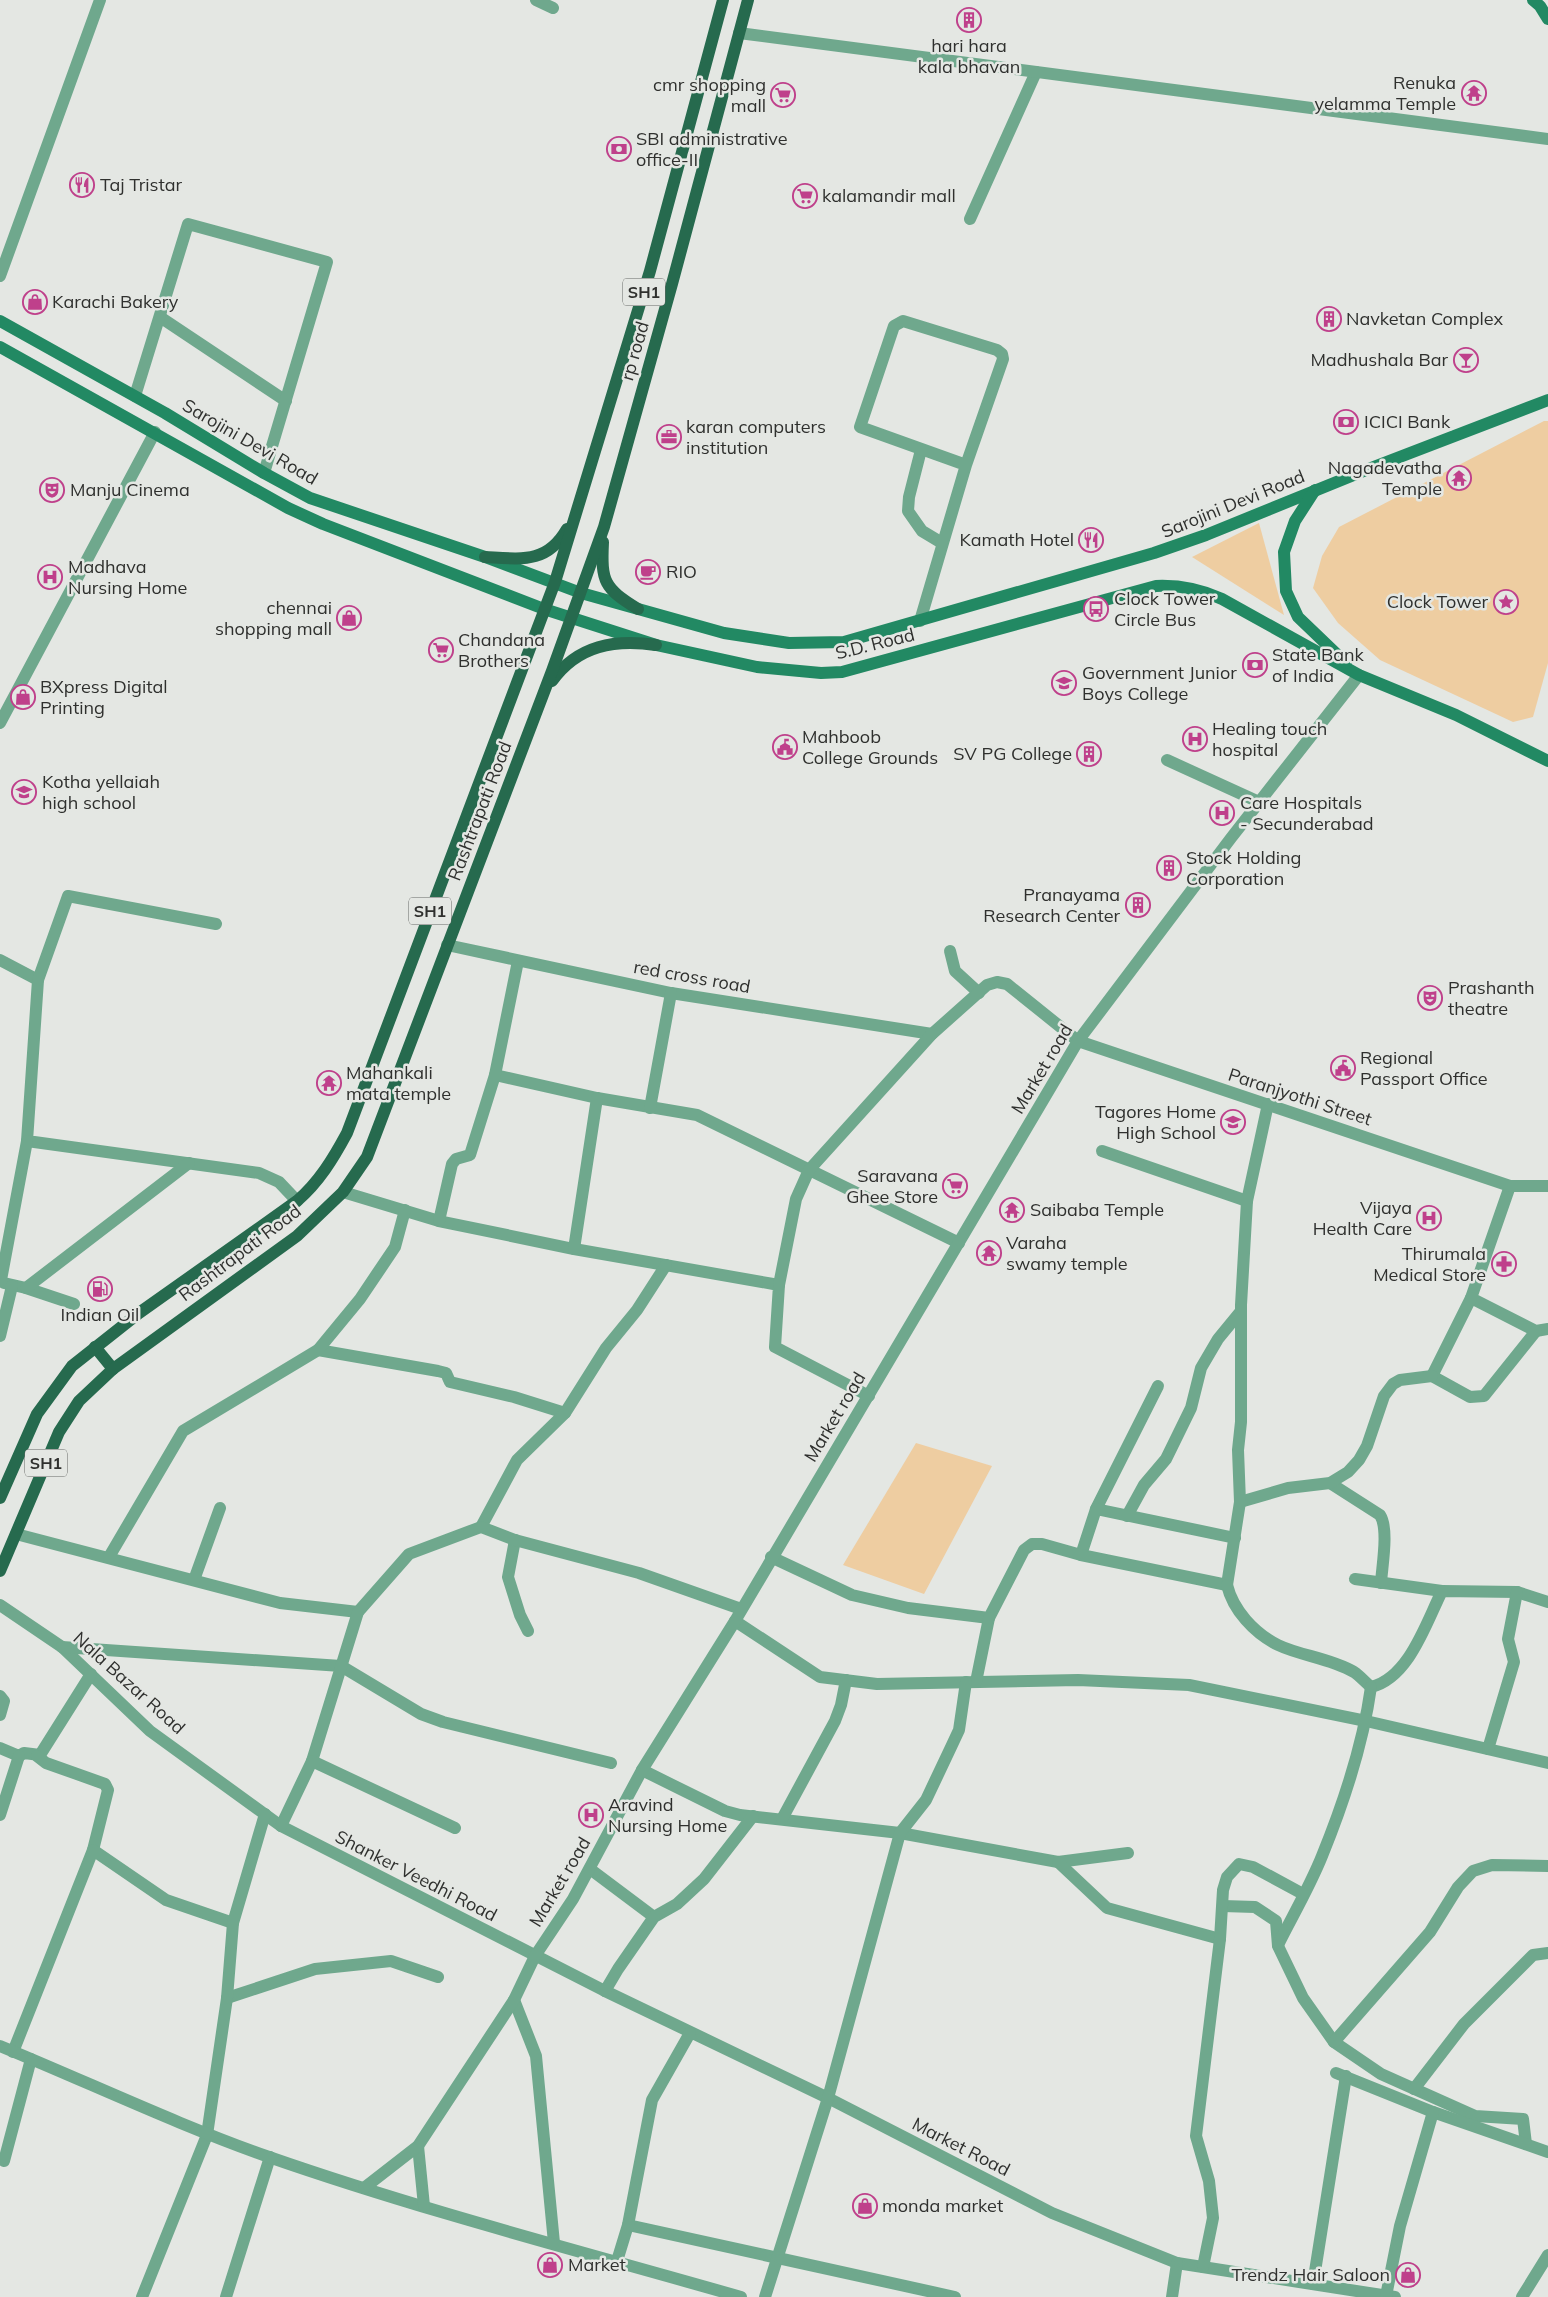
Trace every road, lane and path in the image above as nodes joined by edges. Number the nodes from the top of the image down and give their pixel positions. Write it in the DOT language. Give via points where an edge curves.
graph roads {
  1 [pos="100,0"];
  2 [pos="536,0"];
  3 [pos="723,0"];
  4 [pos="748,0"];
  5 [pos="1533,0"];
  6 [pos="553,8"];
  7 [pos="1548,18"];
  8 [pos="739,33"];
  9 [pos="1036,72"];
  10 [pos="1548,139"];
  11 [pos="970,220"];
  12 [pos="0,276"];
  13 [pos="160,316"];
  14 [pos="0,321"];
  15 [pos="0,347"];
  16 [pos="135,396"];
  17 [pos="286,400"];
  18 [pos="1548,400"];
  19 [pos="155,432"];
  20 [pos="921,450"];
  21 [pos="966,465"];
  22 [pos="264,473"];
  23 [pos="1315,490"];
  24 [pos="575,516"];
  25 [pos="604,527"];
  26 [pos="942,543"];
  27 [pos="1154,553"];
  28 [pos="485,557"];
  29 [pos="555,582"];
  30 [pos="581,593"];
  31 [pos="544,609"];
  32 [pos="638,609"];
  33 [pos="571,619"];
  34 [pos="920,621"];
  35 [pos="656,645"];
  36 [pos="1359,676"];
  37 [pos="543,693"];
  38 [pos="0,723"];
  39 [pos="1167,760"];
  40 [pos="1548,761"];
  41 [pos="1259,802"];
  42 [pos="216,924"];
  43 [pos="447,945"];
  44 [pos="950,951"];
  45 [pos="0,960"];
  46 [pos="518,961"];
  47 [pos="38,980"];
  48 [pos="671,993"];
  49 [pos="979,993"];
  50 [pos="932,1034"];
  51 [pos="1078,1041"];
  52 [pos="495,1076"];
  53 [pos="597,1098"];
  54 [pos="1268,1104"];
  55 [pos="650,1108"];
  56 [pos="27,1141"];
  57 [pos="1102,1151"];
  58 [pos="189,1163"];
  59 [pos="809,1170"];
  60 [pos="1510,1186"];
  61 [pos="1548,1186"];
  62 [pos="343,1192"];
  63 [pos="297,1201"];
  64 [pos="1247,1201"];
  65 [pos="405,1210"];
  66 [pos="439,1221"];
  67 [pos="4,1239"];
  68 [pos="959,1243"];
  69 [pos="574,1249"];
  70 [pos="666,1265"];
  71 [pos="779,1285"];
  72 [pos="12,1286"];
  73 [pos="26,1288"];
  74 [pos="1471,1298"];
  75 [pos="74,1304"];
  76 [pos="1241,1311"];
  77 [pos="1542,1330"];
  78 [pos="0,1336"];
  79 [pos="96,1347"];
  80 [pos="318,1350"];
  81 [pos="113,1369"];
  82 [pos="1432,1376"];
  83 [pos="1158,1386"];
  84 [pos="869,1396"];
  85 [pos="565,1413"];
  86 [pos="1330,1483"];
  87 [pos="0,1498"];
  88 [pos="1240,1502"];
  89 [pos="220,1508"];
  90 [pos="1096,1509"];
  91 [pos="1127,1516"];
  92 [pos="481,1527"];
  93 [pos="16,1534"];
  94 [pos="1235,1538"];
  95 [pos="515,1540"];
  96 [pos="1081,1555"];
  97 [pos="771,1556"];
  98 [pos="109,1557"];
  99 [pos="0,1571"];
  100 [pos="1355,1579"];
  101 [pos="194,1580"];
  102 [pos="1381,1583"];
  103 [pos="1227,1585"];
  104 [pos="1442,1591"];
  105 [pos="1517,1592"];
  106 [pos="1548,1602"];
  107 [pos="0,1605"];
  108 [pos="742,1609"];
  109 [pos="358,1612"];
  110 [pos="989,1618"];
  111 [pos="735,1621"];
  112 [pos="528,1631"];
  113 [pos="62,1647"];
  114 [pos="341,1666"];
  115 [pos="91,1674"];
  116 [pos="846,1680"];
  117 [pos="971,1682"];
  118 [pos="1371,1688"];
  119 [pos="0,1696"];
  120 [pos="0,1715"];
  121 [pos="1366,1721"];
  122 [pos="0,1748"];
  123 [pos="1488,1749"];
  124 [pos="19,1756"];
  125 [pos="37,1756"];
  126 [pos="312,1761"];
  127 [pos="611,1763"];
  128 [pos="1548,1763"];
  129 [pos="642,1770"];
  130 [pos="265,1814"];
  131 [pos="0,1815"];
  132 [pos="753,1816"];
  133 [pos="782,1819"];
  134 [pos="280,1826"];
  135 [pos="455,1828"];
  136 [pos="900,1833"];
  137 [pos="93,1850"];
  138 [pos="1128,1853"];
  139 [pos="1058,1862"];
  140 [pos="1548,1866"];
  141 [pos="590,1869"];
  142 [pos="1303,1894"];
  143 [pos="1223,1906"];
  144 [pos="654,1917"];
  145 [pos="233,1923"];
  146 [pos="1220,1939"];
  147 [pos="1278,1946"];
  148 [pos="1548,1953"];
  149 [pos="535,1956"];
  150 [pos="438,1977"];
  151 [pos="605,1991"];
  152 [pos="227,1998"];
  153 [pos="514,2000"];
  154 [pos="690,2033"];
  155 [pos="1334,2042"];
  156 [pos="0,2046"];
  157 [pos="13,2052"];
  158 [pos="31,2059"];
  159 [pos="1414,2089"];
  160 [pos="828,2098"];
  161 [pos="1433,2112"];
  162 [pos="207,2135"];
  163 [pos="1526,2144"];
  164 [pos="418,2146"];
  165 [pos="1548,2152"];
  166 [pos="270,2157"];
  167 [pos="4,2161"];
  168 [pos="364,2188"];
  169 [pos="424,2206"];
  170 [pos="628,2225"];
  171 [pos="554,2243"];
  172 [pos="1548,2255"];
  173 [pos="778,2257"];
  174 [pos="617,2262"];
  175 [pos="1177,2263"];
  176 [pos="1203,2267"];
  177 [pos="1313,2284"];
  178 [pos="1391,2296"];
  179 [pos="142,2297"];
  180 [pos="226,2297"];
  181 [pos="741,2297"];
  182 [pos="765,2297"];
  183 [pos="955,2297"];
  184 [pos="1172,2297"];
  185 [pos="1522,2297"];
  1 -- 12 [label="street"];
  2 -- 6 [label="street"];
  3 -- 24 [label="main road, rp road / SH1" via="650,271"];
  4 -- 8 [label="main road, rp road / SH1"];
  5 -- 7 [label="main road"];
  8 -- 9 [label="street"];
  8 -- 25 [label="main road, rp road / SH1"];
  9 -- 10 [label="street"];
  9 -- 11 [label="street"];
  13 -- 16 [label="street"];
  13 -- 17 [label="street"];
  13 -- 17 [label="street" via="188,224 327,262"];
  14 -- 16 [label="main road, Sarojini Devi Road"];
  15 -- 19 [label="main road, Sarojini Devi Road"];
  16 -- 22 [label="main road, Sarojini Devi Road"];
  17 -- 22 [label="street"];
  18 -- 23 [label="main road, Sarojini Devi Road"];
  19 -- 31 [label="main road, Sarojini Devi Road" via="288,508 323,524"];
  19 -- 38 [label="street"];
  20 -- 21 [label="street"];
  20 -- 21 [label="street" via="860,427 894,326 903,322 1002,354"];
  20 -- 26 [label="street" via="908,510 922,531"];
  21 -- 26 [label="street"];
  22 -- 28 [label="main road, Sarojini Devi Road" via="310,498"];
  23 -- 27 [label="main road, Sarojini Devi Road"];
  23 -- 36 [label="main road" via="1295,521 1284,552 1286,591 1298,617"];
  24 -- 28 [label="main road" via="561,539 545,553 531,558"];
  24 -- 29 [label="main road, rp road / SH1"];
  25 -- 30 [label="main road, rp road / SH1"];
  25 -- 32 [label="main road" via="602,563 607,584 620,598"];
  26 -- 34 [label="street"];
  27 -- 34 [label="main road, S.D. Road"];
  28 -- 29 [label="main road, Sarojini Devi Road"];
  29 -- 30 [label="main road, Sarojini Devi Road"];
  29 -- 31 [label="main road, Rashtrapati Road / SH1"];
  30 -- 32 [label="main road, S.D. Road"];
  30 -- 33 [label="main road, SH1"];
  31 -- 33 [label="main road, Sarojini Devi Road"];
  31 -- 63 [label="main road, Rashtrapati Road / SH1" via="347,1133 323,1174"];
  32 -- 34 [label="main road, S.D. Road" via="724,633 788,643 844,642"];
  33 -- 35 [label="main road, S.D. Road"];
  33 -- 37 [label="main road, Rashtrapati Road / SH1"];
  35 -- 36 [label="main road, S.D. Road" via="757,667 821,674 842,672 1156,586 1171,585 1206,592"];
  35 -- 37 [label="main road" via="630,641 604,645 579,655 559,672"];
  36 -- 40 [label="main road, S.D. Road" via="1456,715"];
  36 -- 41 [label="street, Market road"];
  37 -- 43 [label="main road, Rashtrapati Road / SH1"];
  39 -- 41 [label="street"];
  41 -- 51 [label="street, Market road"];
  42 -- 47 [label="street" via="68,896"];
  43 -- 46 [label="street, red cross road"];
  43 -- 62 [label="main road, Rashtrapati Road / SH1" via="367,1156"];
  44 -- 49 [label="street" via="954,971"];
  45 -- 47 [label="street"];
  46 -- 48 [label="street, red cross road"];
  46 -- 52 [label="street"];
  47 -- 56 [label="street"];
  48 -- 50 [label="street, red cross road"];
  48 -- 55 [label="street"];
  49 -- 50 [label="street"];
  49 -- 51 [label="street" via="987,985 1007,984"];
  50 -- 59 [label="street"];
  51 -- 54 [label="street, Paranjyothi Street"];
  51 -- 68 [label="street, Market road"];
  52 -- 53 [label="street"];
  52 -- 66 [label="street" via="470,1155 456,1159 452,1164"];
  53 -- 55 [label="street"];
  53 -- 69 [label="street"];
  54 -- 60 [label="street, Paranjyothi Street"];
  54 -- 64 [label="street"];
  55 -- 59 [label="street" via="697,1116"];
  56 -- 58 [label="street"];
  56 -- 67 [label="street"];
  57 -- 64 [label="street"];
  58 -- 63 [label="street" via="259,1173 278,1182"];
  58 -- 73 [label="street"];
  59 -- 68 [label="street"];
  59 -- 71 [label="street" via="796,1199"];
  60 -- 61 [label="street, Paranjyothi Street"];
  60 -- 74 [label="street"];
  62 -- 65 [label="street"];
  62 -- 81 [label="main road, Rashtrapati Road / SH1" via="297,1236"];
  63 -- 79 [label="main road, Rashtrapati Road / SH1"];
  64 -- 76 [label="street"];
  65 -- 66 [label="street"];
  65 -- 80 [label="street" via="395,1247 360,1298"];
  66 -- 69 [label="street"];
  67 -- 72 [label="street" via="0,1278"];
  68 -- 84 [label="street, Market road"];
  69 -- 70 [label="street"];
  70 -- 71 [label="street"];
  70 -- 85 [label="street" via="606,1348"];
  71 -- 84 [label="street" via="775,1347"];
  72 -- 73 [label="street"];
  72 -- 78 [label="street"];
  73 -- 75 [label="street"];
  74 -- 77 [label="street"];
  74 -- 82 [label="street"];
  76 -- 88 [label="street"];
  76 -- 91 [label="street" via="1218,1339 1201,1368 1191,1408 1166,1459 1144,1485"];
  77 -- 82 [label="street" via="1484,1396 1470,1397"];
  79 -- 81 [label="main road"];
  79 -- 87 [label="main road, Rashtrapati Road / SH1" via="72,1366 37,1414"];
  80 -- 85 [label="street" via="438,1370 446,1373 450,1382 514,1396"];
  80 -- 98 [label="street" via="183,1431"];
  81 -- 93 [label="main road, Rashtrapati Road / SH1" via="79,1401 59,1432"];
  82 -- 86 [label="street" via="1400,1380 1394,1384 1384,1396 1359,1460 1348,1472"];
  83 -- 90 [label="street"];
  84 -- 97 [label="street, Market road"];
  85 -- 92 [label="street" via="517,1460"];
  86 -- 88 [label="street" via="1288,1488"];
  86 -- 102 [label="street" via="1383,1520"];
  88 -- 94 [label="street"];
  89 -- 101 [label="street"];
  90 -- 91 [label="street"];
  90 -- 96 [label="street"];
  91 -- 94 [label="street"];
  92 -- 95 [label="street"];
  92 -- 109 [label="street" via="409,1554"];
  93 -- 98 [label="street"];
  93 -- 99 [label="main road, Rashtrapati Road / SH1"];
  94 -- 103 [label="street"];
  95 -- 108 [label="street" via="639,1573"];
  95 -- 112 [label="street" via="508,1577"];
  96 -- 103 [label="street"];
  96 -- 110 [label="street" via="1032,1544 1024,1550"];
  97 -- 108 [label="street, Market road"];
  97 -- 110 [label="street" via="852,1595 908,1608"];
  98 -- 101 [label="street"];
  100 -- 102 [label="street"];
  101 -- 109 [label="street" via="280,1603"];
  102 -- 104 [label="street"];
  103 -- 118 [label="street" via="1230,1599 1250,1624 1278,1644 1354,1672"];
  104 -- 105 [label="street"];
  104 -- 118 [label="street" via="1409,1656 1394,1677"];
  105 -- 106 [label="street"];
  105 -- 123 [label="street" via="1508,1639 1514,1662"];
  107 -- 113 [label="street, Nala Bazar Road"];
  108 -- 111 [label="street, Market road"];
  109 -- 114 [label="street"];
  110 -- 117 [label="street"];
  111 -- 116 [label="street" via="820,1676"];
  111 -- 129 [label="street, Market road"];
  113 -- 114 [label="street"];
  113 -- 115 [label="street, Nala Bazar Road"];
  114 -- 126 [label="street"];
  114 -- 127 [label="street" via="421,1714 443,1722"];
  115 -- 125 [label="street"];
  115 -- 130 [label="street, Nala Bazar Road" via="150,1731"];
  116 -- 117 [label="street" via="877,1684"];
  116 -- 133 [label="street" via="834,1721"];
  117 -- 121 [label="street" via="1078,1680 1189,1685"];
  117 -- 136 [label="street" via="958,1730 926,1800"];
  118 -- 121 [label="street"];
  119 -- 120 [label="street" via="4,1701"];
  121 -- 123 [label="street"];
  121 -- 142 [label="street" via="1322,1857"];
  122 -- 124 [label="street"];
  123 -- 128 [label="street"];
  124 -- 125 [label="street" via="24,1753"];
  124 -- 131 [label="street"];
  125 -- 137 [label="street" via="46,1763 105,1784 108,1790"];
  126 -- 134 [label="street"];
  126 -- 135 [label="street"];
  129 -- 132 [label="street" via="725,1811"];
  129 -- 141 [label="street, Market road"];
  130 -- 134 [label="street, Nala Bazar Road"];
  130 -- 145 [label="street"];
  132 -- 133 [label="street"];
  132 -- 144 [label="street" via="704,1879 677,1904"];
  133 -- 136 [label="street"];
  134 -- 149 [label="street, Shanker Veedhi Road"];
  136 -- 139 [label="street"];
  136 -- 160 [label="street"];
  137 -- 145 [label="street" via="166,1900"];
  137 -- 157 [label="street"];
  138 -- 139 [label="street"];
  139 -- 146 [label="street" via="1107,1908"];
  140 -- 155 [label="street" via="1492,1865 1473,1871 1458,1887 1430,1932"];
  141 -- 144 [label="street"];
  141 -- 149 [label="street, Market road"];
  142 -- 143 [label="street" via="1252,1867 1239,1864 1227,1877"];
  142 -- 147 [label="street"];
  143 -- 146 [label="street"];
  143 -- 147 [label="street" via="1255,1907 1267,1913 1276,1921"];
  144 -- 151 [label="street"];
  145 -- 152 [label="street"];
  146 -- 176 [label="street" via="1196,2136 1209,2181 1213,2218"];
  147 -- 155 [label="street" via="1303,1998"];
  148 -- 159 [label="street" via="1533,1955 1498,1989 1464,2024"];
  149 -- 151 [label="street, Market Road"];
  149 -- 153 [label="street, Market road"];
  150 -- 152 [label="street" via="391,1961 315,1969"];
  151 -- 154 [label="street, Market Road"];
  152 -- 162 [label="street"];
  153 -- 164 [label="street, Market road"];
  153 -- 171 [label="street" via="536,2056"];
  154 -- 160 [label="street, Market Road"];
  154 -- 170 [label="street" via="652,2100"];
  155 -- 159 [label="street" via="1381,2074"];
  156 -- 157 [label="street"];
  157 -- 158 [label="street"];
  158 -- 162 [label="street"];
  158 -- 167 [label="street"];
  159 -- 163 [label="street" via="1476,2116 1524,2119"];
  160 -- 173 [label="street"];
  160 -- 175 [label="street, Market Road" via="1052,2213"];
  161 -- 163 [label="street"];
  161 -- 177 [label="street" via="1341,2074"];
  161 -- 178 [label="street" via="1400,2226"];
  162 -- 166 [label="street"];
  162 -- 179 [label="street"];
  163 -- 165 [label="street"];
  164 -- 168 [label="street, Market road"];
  164 -- 169 [label="street"];
  166 -- 168 [label="street"];
  166 -- 180 [label="street"];
  168 -- 169 [label="street"];
  169 -- 171 [label="street"];
  170 -- 173 [label="street"];
  170 -- 174 [label="street"];
  171 -- 174 [label="street"];
  172 -- 185 [label="street"];
  173 -- 182 [label="street"];
  173 -- 183 [label="street"];
  174 -- 181 [label="street"];
  175 -- 176 [label="street, Market Road"];
  175 -- 184 [label="street"];
  176 -- 177 [label="street, Market Road"];
  177 -- 178 [label="street, Market Road"];
}
